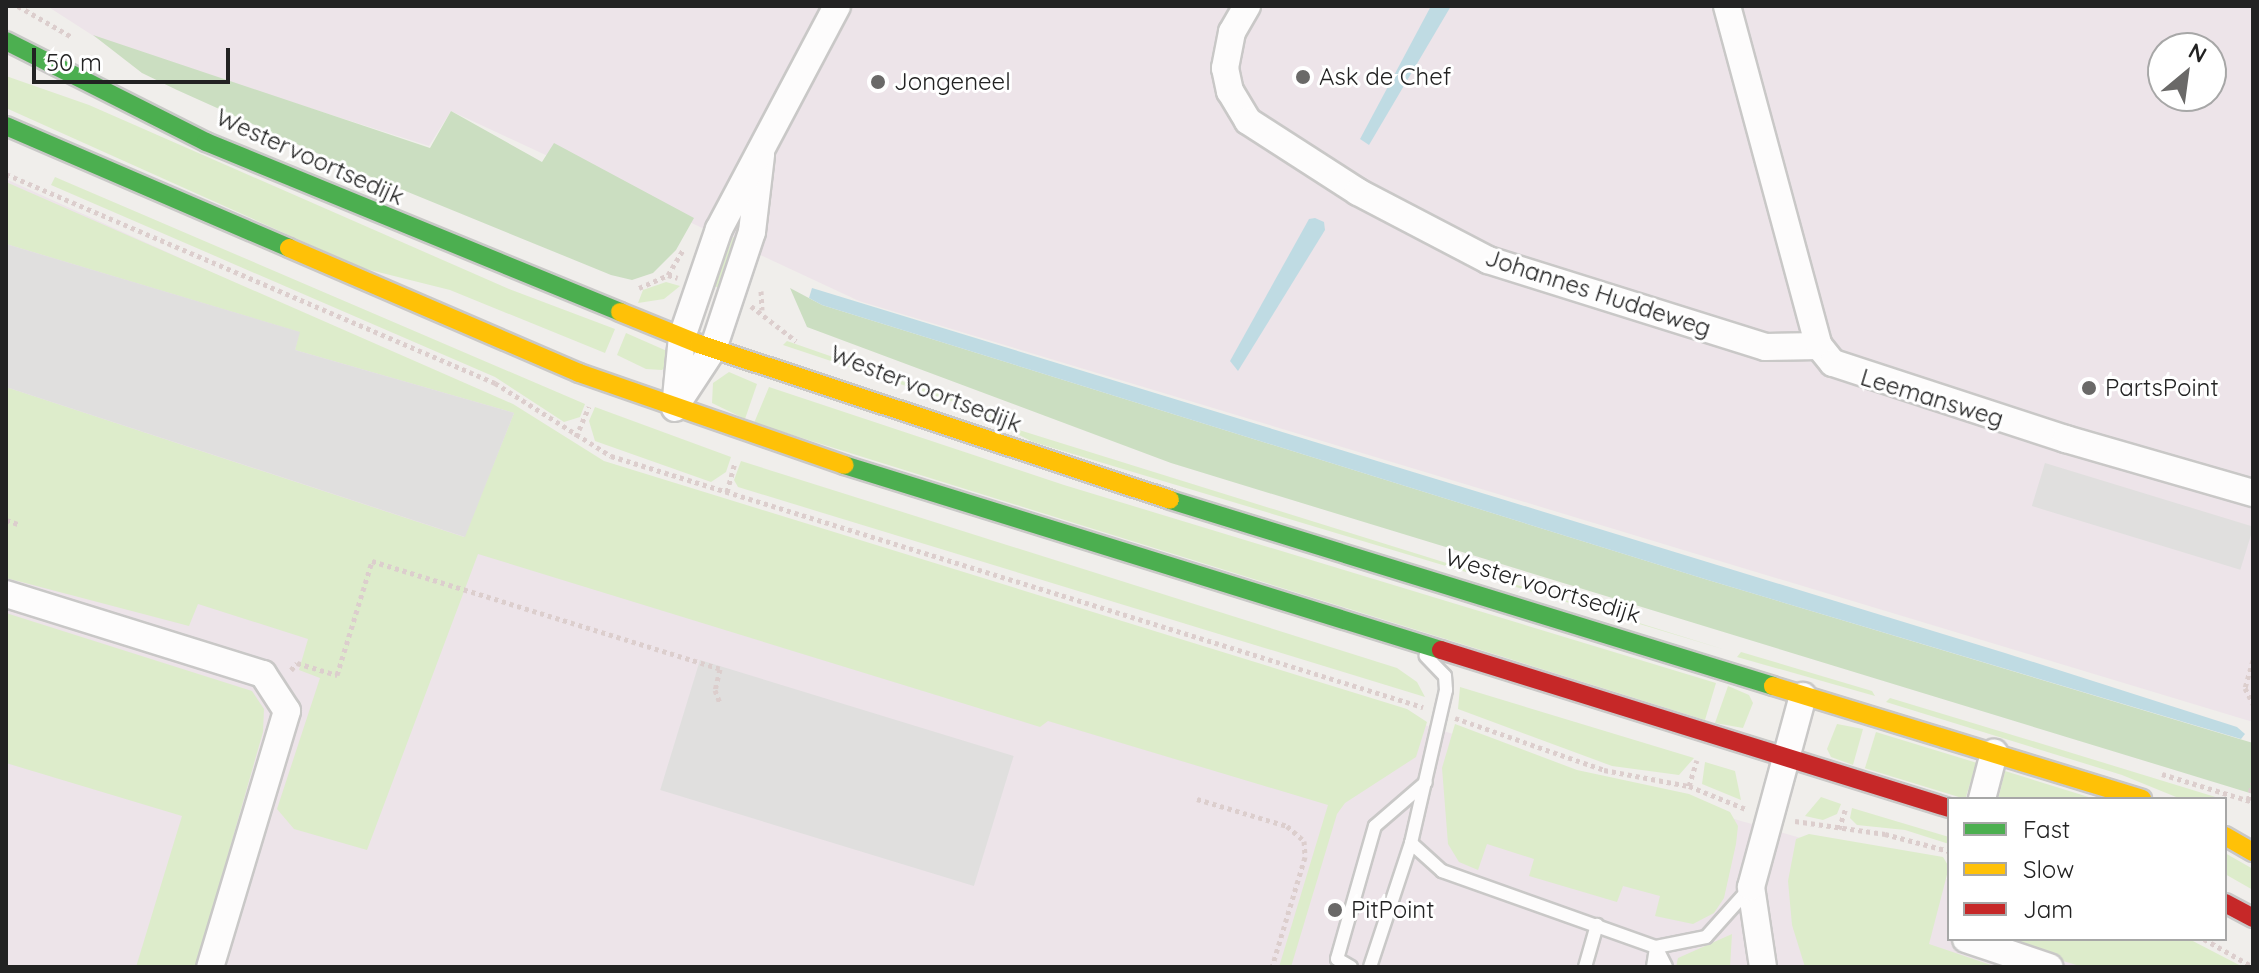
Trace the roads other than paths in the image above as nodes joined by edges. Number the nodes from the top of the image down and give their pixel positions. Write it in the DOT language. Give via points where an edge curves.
graph roads {
  1 [pos="837,6"];
  2 [pos="1247,6"];
  3 [pos="1727,6"];
  4 [pos="6,41"];
  5 [pos="6,126"];
  6 [pos="761,155"];
  7 [pos="682,337"];
  8 [pos="1819,346"];
  9 [pos="713,349"];
  10 [pos="675,408"];
  11 [pos="2253,493"];
  12 [pos="6,594"];
  13 [pos="1419,647"];
  14 [pos="1803,696"];
  15 [pos="1994,753"];
  16 [pos="1786,759"];
  17 [pos="1426,782"];
  18 [pos="1983,797"];
  19 [pos="2136,797"];
  20 [pos="1947,807"];
  21 [pos="2227,837"];
  22 [pos="1411,843"];
  23 [pos="2253,852"];
  24 [pos="1751,887"];
  25 [pos="2227,904"];
  26 [pos="2253,918"];
  27 [pos="1597,925"];
  28 [pos="1972,941"];
  29 [pos="1656,947"];
  30 [pos="210,967"];
  31 [pos="1351,967"];
  32 [pos="1370,967"];
  33 [pos="1585,967"];
  34 [pos="1653,967"];
  35 [pos="1666,967"];
  36 [pos="1763,967"];
  37 [pos="2049,967"];
  1 -- 6 [label="street" via="783,100"];
  2 -- 8 [label="street, Johannes Huddeweg" via="1232,32 1225,68 1230,91 1248,121 1358,192 1488,260 1765,347"];
  3 -- 8 [label="street"];
  4 -- 7 [label="main road, Westervoortsedijk" via="206,142"];
  5 -- 10 [label="main road" via="579,373"];
  6 -- 7 [label="street" via="738,184"];
  6 -- 9 [label="street" via="752,232"];
  7 -- 9 [label="main road, Westervoortsedijk"];
  7 -- 10 [label="street"];
  8 -- 11 [label="street, Leemansweg" via="1844,370"];
  9 -- 10 [label="street"];
  9 -- 14 [label="main road, Westervoortsedijk" via="1192,507"];
  10 -- 13 [label="main road" via="853,471"];
  12 -- 30 [label="street" via="263,674 287,711"];
  13 -- 16 [label="main road"];
  13 -- 17 [label="lane" via="1445,676"];
  14 -- 15 [label="main road, Westervoortsedijk"];
  14 -- 16 [label="street"];
  15 -- 18 [label="street"];
  15 -- 19 [label="main road, Westervoortsedijk"];
  16 -- 20 [label="main road"];
  16 -- 24 [label="street"];
  17 -- 22 [label="lane"];
  17 -- 31 [label="lane" via="1375,826 1337,959"];
  21 -- 23 [label="main road"];
  22 -- 27 [label="lane" via="1442,871"];
  22 -- 32 [label="lane"];
  24 -- 29 [label="lane" via="1706,937"];
  24 -- 36 [label="street"];
  25 -- 26 [label="main road"];
  27 -- 29 [label="lane"];
  27 -- 33 [label="lane"];
  28 -- 37 [label="street"];
  29 -- 34 [label="lane"];
  29 -- 35 [label="lane"];
}
